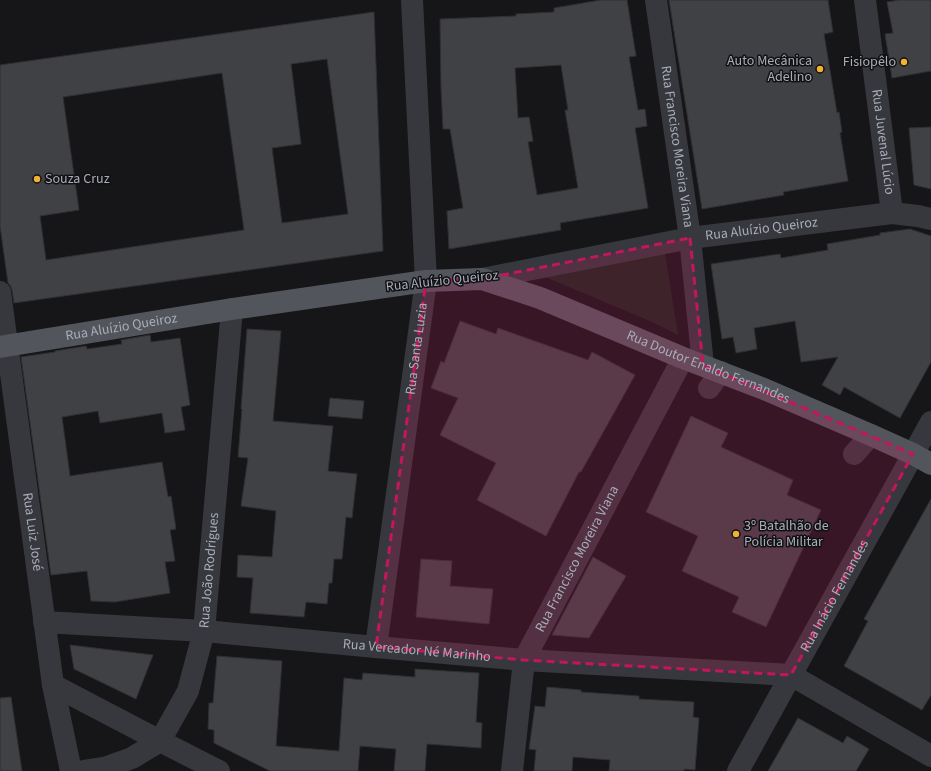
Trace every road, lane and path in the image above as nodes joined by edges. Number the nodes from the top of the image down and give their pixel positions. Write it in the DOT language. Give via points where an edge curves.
graph roads {
  1 [pos="412,0"];
  2 [pos="656,0"];
  3 [pos="865,0"];
  4 [pos="892,213"];
  5 [pos="931,219"];
  6 [pos="690,238"];
  7 [pos="482,279"];
  8 [pos="426,281"];
  9 [pos="0,292"];
  10 [pos="232,309"];
  11 [pos="4,347"];
  12 [pos="704,371"];
  13 [pos="931,422"];
  14 [pos="872,435"];
  15 [pos="854,454"];
  16 [pos="922,459"];
  17 [pos="44,622"];
  18 [pos="204,631"];
  19 [pos="376,647"];
  20 [pos="524,660"];
  21 [pos="791,675"];
  22 [pos="53,685"];
  23 [pos="160,741"];
  24 [pos="931,756"];
  25 [pos="71,771"];
  26 [pos="84,771"];
  27 [pos="219,771"];
  28 [pos="512,771"];
  29 [pos="738,771"];
  1 -- 8 [label="street, Rua Santa Luzia"];
  2 -- 6 [label="street, Rua Francisco Moreira Viana"];
  3 -- 4 [label="street, Rua Juvenal Lúcio"];
  4 -- 5 [label="street, Rua Aluízio Queiroz"];
  4 -- 6 [label="street, Rua Aluízio Queiroz"];
  6 -- 7 [label="street, Rua Aluízio Queiroz"];
  6 -- 12 [label="street, Rua Francisco Moreira Viana"];
  7 -- 8 [label="main road, Rua Aluízio Queiroz"];
  7 -- 12 [label="main road, Rua Doutor Enaldo Fernandes" via="540,298"];
  8 -- 10 [label="main road, Rua Aluízio Queiroz"];
  8 -- 19 [label="street, Rua Santa Luzia"];
  9 -- 11 [label="street, Rua Luiz José"];
  10 -- 11 [label="main road, Rua Aluízio Queiroz"];
  10 -- 18 [label="street, Rua João Rodrigues"];
  11 -- 17 [label="street, Rua Luiz José"];
  12 -- 14 [label="main road, Rua Doutor Enaldo Fernandes" via="764,389"];
  12 -- 20 [label="street, Rua Francisco Moreira Viana"];
  13 -- 16 [label="street, Rua Inácio Fernandes"];
  14 -- 15 [label="street"];
  14 -- 16 [label="main road, Rua Doutor Enaldo Fernandes"];
  16 -- 21 [label="street, Rua Inácio Fernandes"];
  17 -- 18 [label="street, Rua Vereador Né Marinho"];
  17 -- 22 [label="street, Rua Luiz José"];
  18 -- 19 [label="street, Rua Vereador Né Marinho"];
  18 -- 23 [label="street, Rua João Rodrigues" via="188,691"];
  19 -- 20 [label="street, Rua Vereador Né Marinho"];
  20 -- 21 [label="street, Rua Vereador Né Marinho"];
  20 -- 28 [label="street, Rua Francisco Moreira Viana"];
  21 -- 24 [label="street"];
  21 -- 29 [label="street, Rua Inácio Fernandes"];
  22 -- 23 [label="street"];
  22 -- 25 [label="street, Rua Luiz José"];
  23 -- 26 [label="street, Rua João Rodrigues" via="132,758 104,768"];
  23 -- 27 [label="street"];
}
